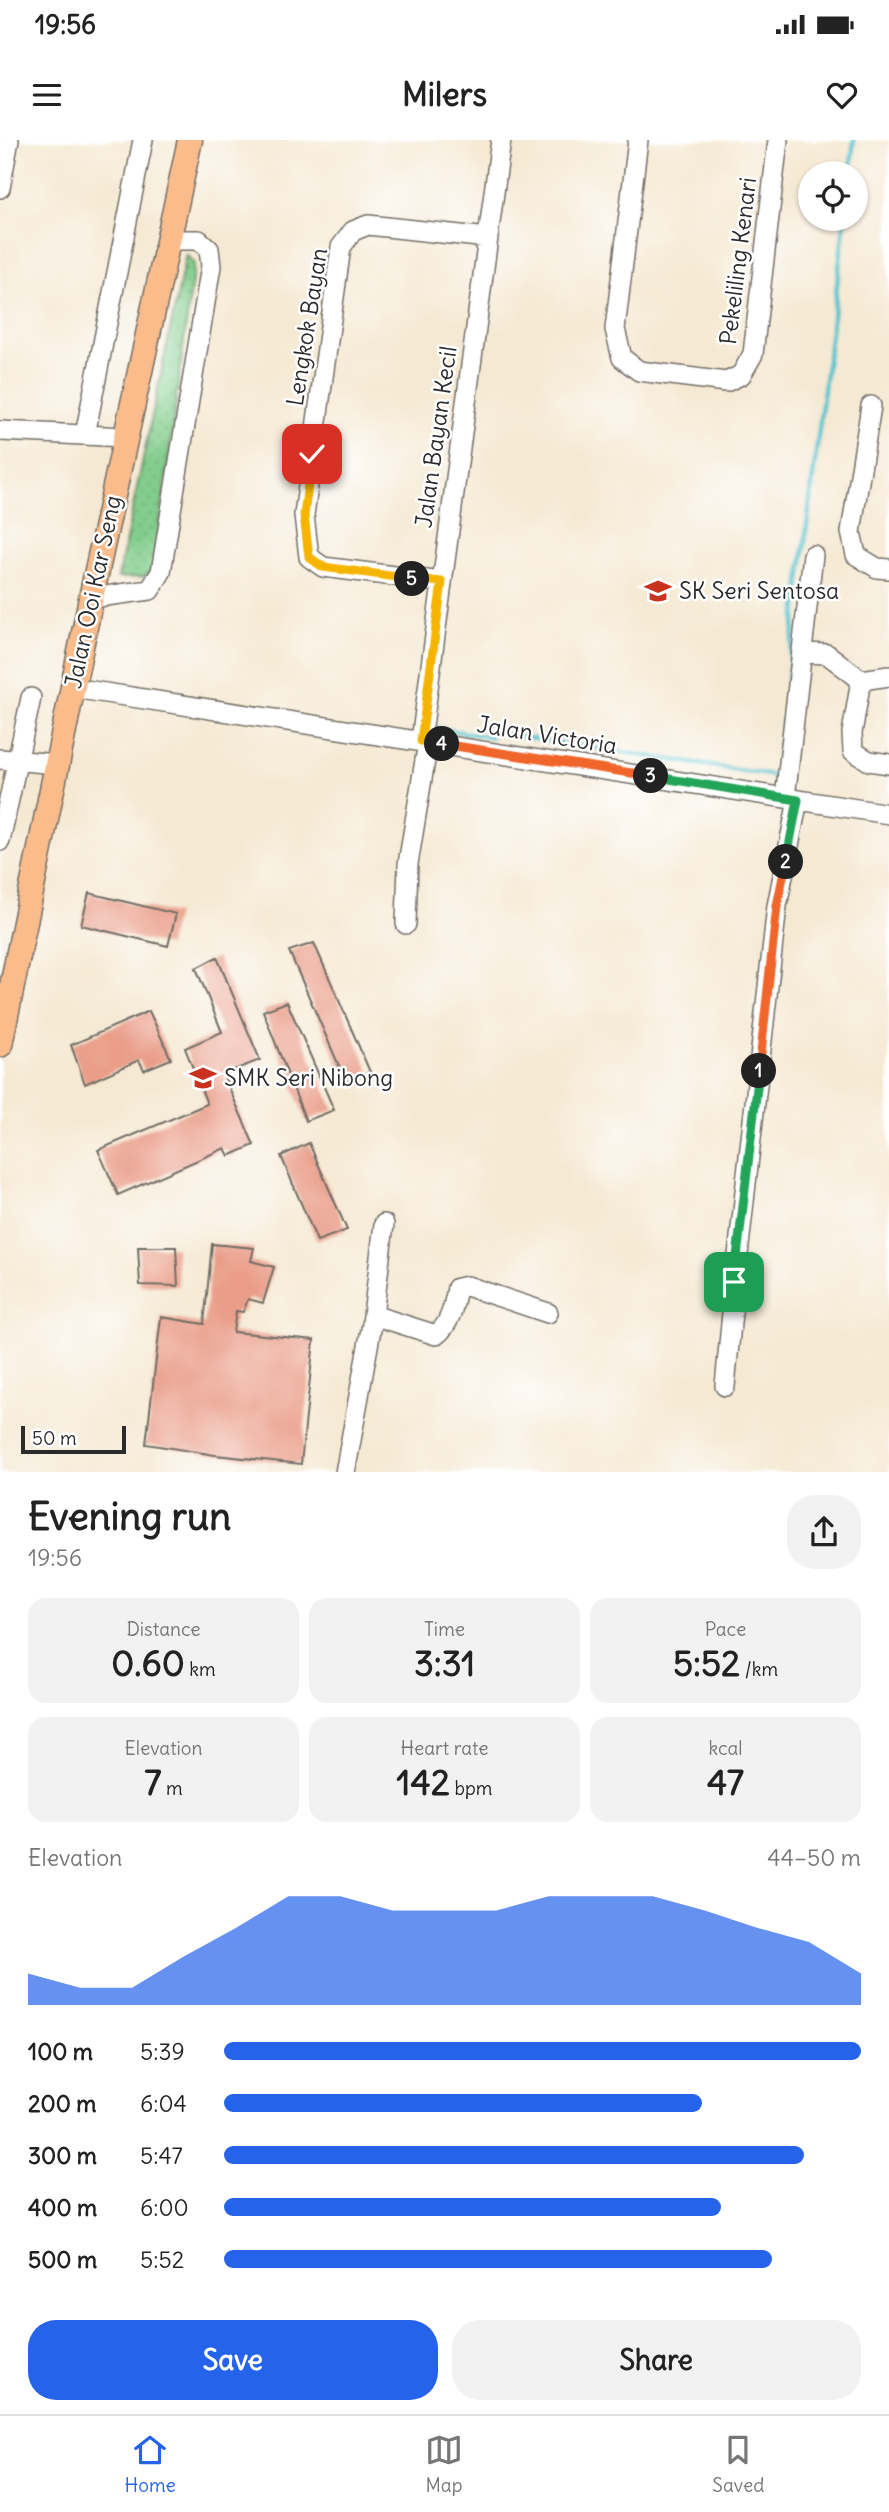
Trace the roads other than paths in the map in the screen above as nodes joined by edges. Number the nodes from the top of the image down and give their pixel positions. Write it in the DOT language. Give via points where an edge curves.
graph roads {
  1 [pos="143,140"];
  2 [pos="190,140"];
  3 [pos="502,140"];
  4 [pos="638,140"];
  5 [pos="778,140"];
  6 [pos="6,148"];
  7 [pos="0,188"];
  8 [pos="488,238"];
  9 [pos="169,240"];
  10 [pos="871,405"];
  11 [pos="0,431"];
  12 [pos="85,435"];
  13 [pos="125,437"];
  14 [pos="813,555"];
  15 [pos="889,569"];
  16 [pos="442,582"];
  17 [pos="90,598"];
  18 [pos="803,653"];
  19 [pos="889,676"];
  20 [pos="861,680"];
  21 [pos="73,688"];
  22 [pos="31,698"];
  23 [pos="424,741"];
  24 [pos="9,760"];
  25 [pos="57,764"];
  26 [pos="889,764"];
  27 [pos="791,799"];
  28 [pos="889,814"];
  29 [pos="0,841"];
  30 [pos="406,924"];
  31 [pos="0,1045"];
  32 [pos="384,1224"];
  33 [pos="548,1313"];
  34 [pos="373,1315"];
  35 [pos="725,1386"];
  36 [pos="345,1472"];
  1 -- 12 [label="street"];
  2 -- 9 [label="main road, Jalan Ooi Kar Seng"];
  3 -- 8 [label="street, Jalan Bayan Kecil"];
  4 -- 5 [label="street, Pekeliling Kenari" via="615,330 622,359 639,371 726,382 741,375 754,354"];
  6 -- 7 [label="street"];
  8 -- 16 [label="street, Jalan Bayan Kecil"];
  8 -- 16 [label="street, Lengkok Bayan" via="368,225 353,232 341,247 304,515 309,557 323,567"];
  9 -- 13 [label="main road, Jalan Ooi Kar Seng"];
  9 -- 17 [label="street" via="199,240 209,249 211,266 161,572 150,590"];
  10 -- 15 [label="street" via="851,532 856,555 877,568"];
  11 -- 12 [label="street"];
  12 -- 13 [label="street"];
  13 -- 17 [label="main road, Jalan Ooi Kar Seng"];
  14 -- 18 [label="street"];
  16 -- 23 [label="street, Jalan Bayan Kecil"];
  17 -- 21 [label="main road, Jalan Ooi Kar Seng"];
  18 -- 20 [label="street" via="827,654"];
  18 -- 27 [label="street"];
  19 -- 20 [label="street"];
  20 -- 26 [label="street" via="853,751 869,761"];
  21 -- 23 [label="street, Jalan Victoria"];
  21 -- 25 [label="main road, Jalan Ooi Kar Seng"];
  22 -- 24 [label="street, Jalan Ooi Kar Seng"];
  23 -- 27 [label="street, Jalan Victoria"];
  23 -- 30 [label="street, Jalan Bayan Kecil" via="408,864"];
  24 -- 25 [label="street"];
  24 -- 29 [label="street, Jalan Ooi Kar Seng"];
  25 -- 31 [label="main road, Jalan Ooi Kar Seng"];
  27 -- 28 [label="street, Jalan Victoria"];
  27 -- 35 [label="street"];
  32 -- 34 [label="street"];
  33 -- 34 [label="street" via="467,1286 457,1288 444,1329 436,1335"];
  34 -- 36 [label="street"];
}
